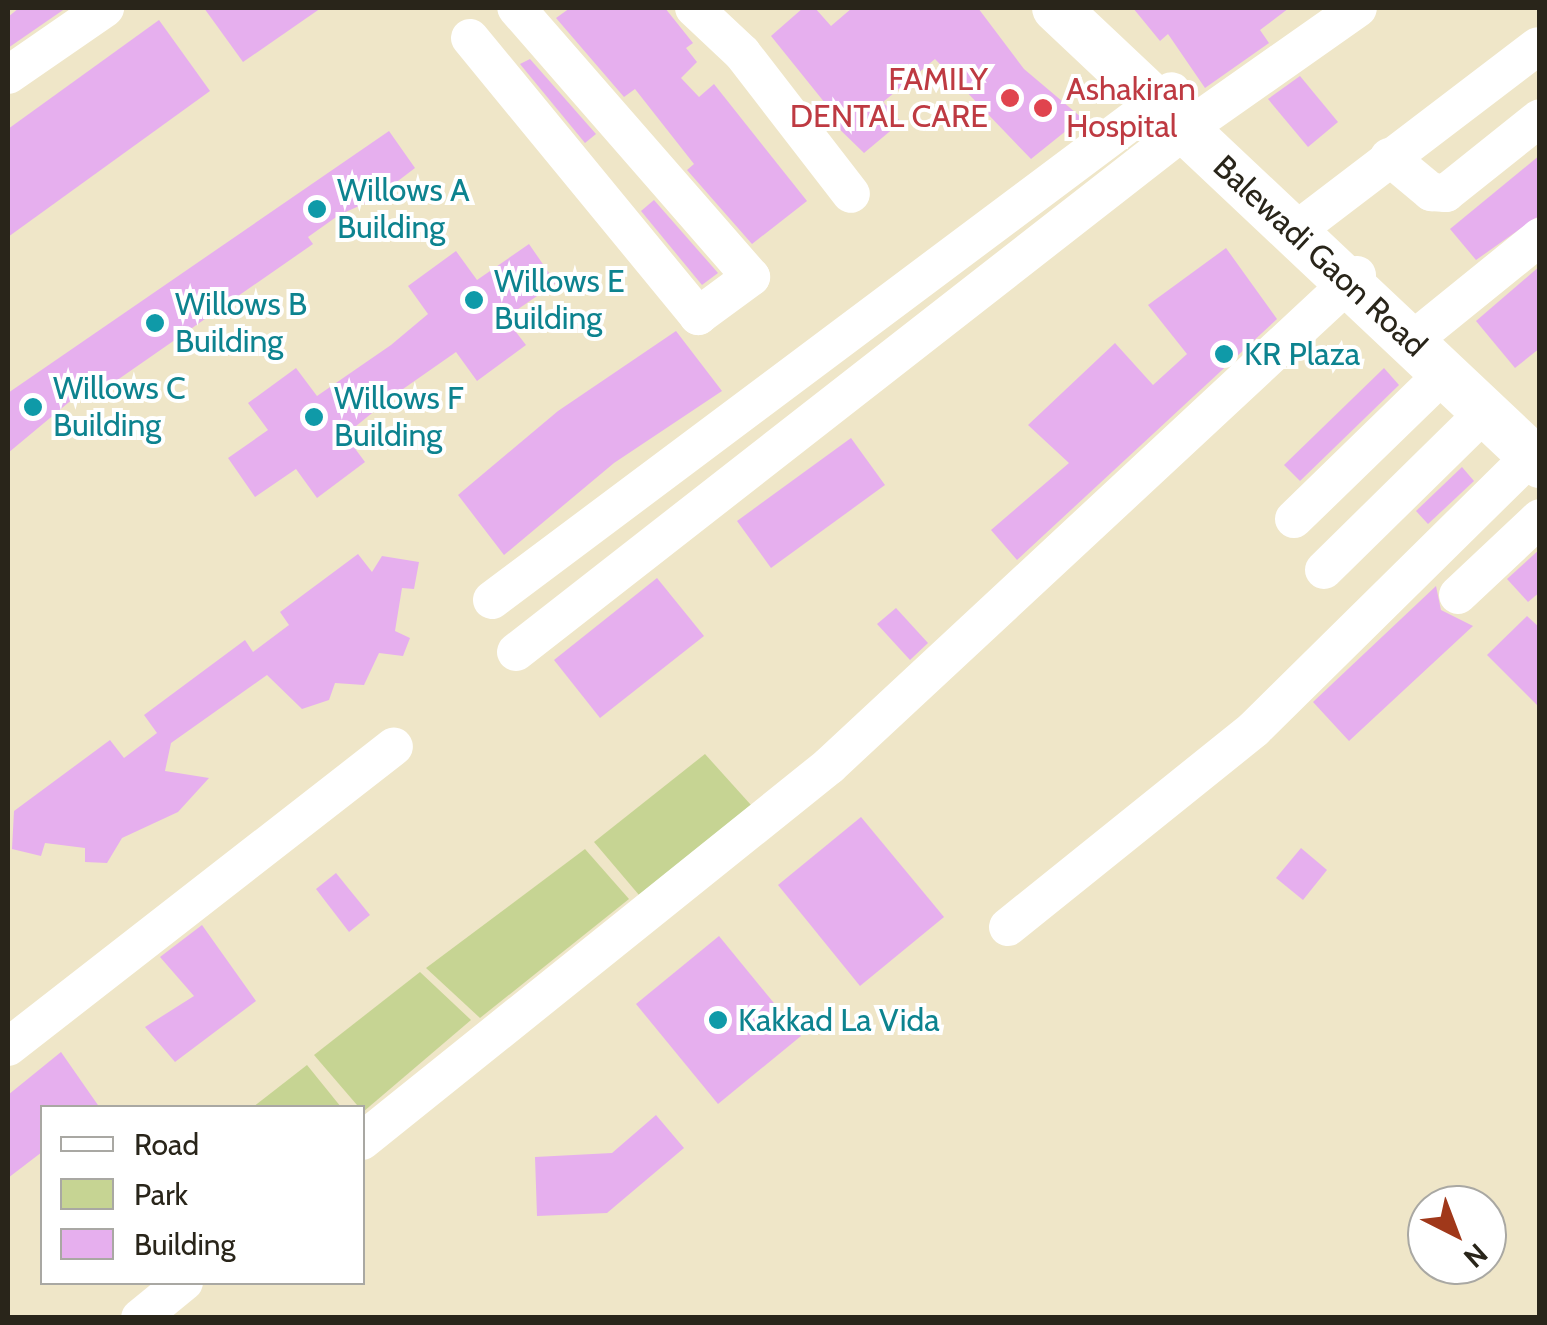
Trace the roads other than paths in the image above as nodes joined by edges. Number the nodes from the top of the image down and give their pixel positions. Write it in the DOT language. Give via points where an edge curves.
graph roads {
  1 [pos="105,8"];
  2 [pos="694,8"];
  3 [pos="1056,8"];
  4 [pos="1083,8"];
  5 [pos="1358,8"];
  6 [pos="521,16"];
  7 [pos="1538,46"];
  8 [pos="495,67"];
  9 [pos="8,75"];
  10 [pos="1179,111"];
  11 [pos="1540,118"];
  12 [pos="1389,158"];
  13 [pos="851,194"];
  14 [pos="1306,222"];
  15 [pos="1540,237"];
  16 [pos="1353,279"];
  17 [pos="1432,354"];
  18 [pos="1486,412"];
  19 [pos="1537,456"];
  20 [pos="1540,518"];
  21 [pos="1294,519"];
  22 [pos="1324,570"];
  23 [pos="1458,594"];
  24 [pos="492,600"];
  25 [pos="516,652"];
  26 [pos="394,746"];
  27 [pos="1008,927"];
  28 [pos="8,1047"];
  29 [pos="365,1139"];
  30 [pos="185,1295"];
  31 [pos="140,1318"];
  1 -- 9 [label="street"];
  2 -- 13 [label="street" via="742,53"];
  3 -- 10 [label="main road, Balewadi Gaon Road"];
  4 -- 10 [label="main road, Balewadi Gaon Road"];
  5 -- 10 [label="street"];
  6 -- 8 [label="street"];
  6 -- 8 [label="street" via="466,41"];
  6 -- 8 [label="street" via="751,277 698,316"];
  7 -- 12 [label="street"];
  10 -- 14 [label="main road, Balewadi Gaon Road"];
  10 -- 16 [label="main road, Balewadi Gaon Road"];
  10 -- 24 [label="street"];
  10 -- 25 [label="street"];
  11 -- 12 [label="street" via="1446,192 1432,192"];
  12 -- 14 [label="street"];
  14 -- 16 [label="main road, Balewadi Gaon Road"];
  15 -- 17 [label="street"];
  16 -- 17 [label="main road, Balewadi Gaon Road"];
  16 -- 29 [label="street" via="829,766"];
  17 -- 18 [label="main road, Balewadi Gaon Road"];
  17 -- 19 [label="main road, Balewadi Gaon Road"];
  17 -- 21 [label="street"];
  18 -- 19 [label="main road, Balewadi Gaon Road"];
  18 -- 22 [label="street"];
  19 -- 27 [label="street" via="1254,729"];
  20 -- 23 [label="street"];
  26 -- 28 [label="street"];
  30 -- 31 [label="street"];
}
